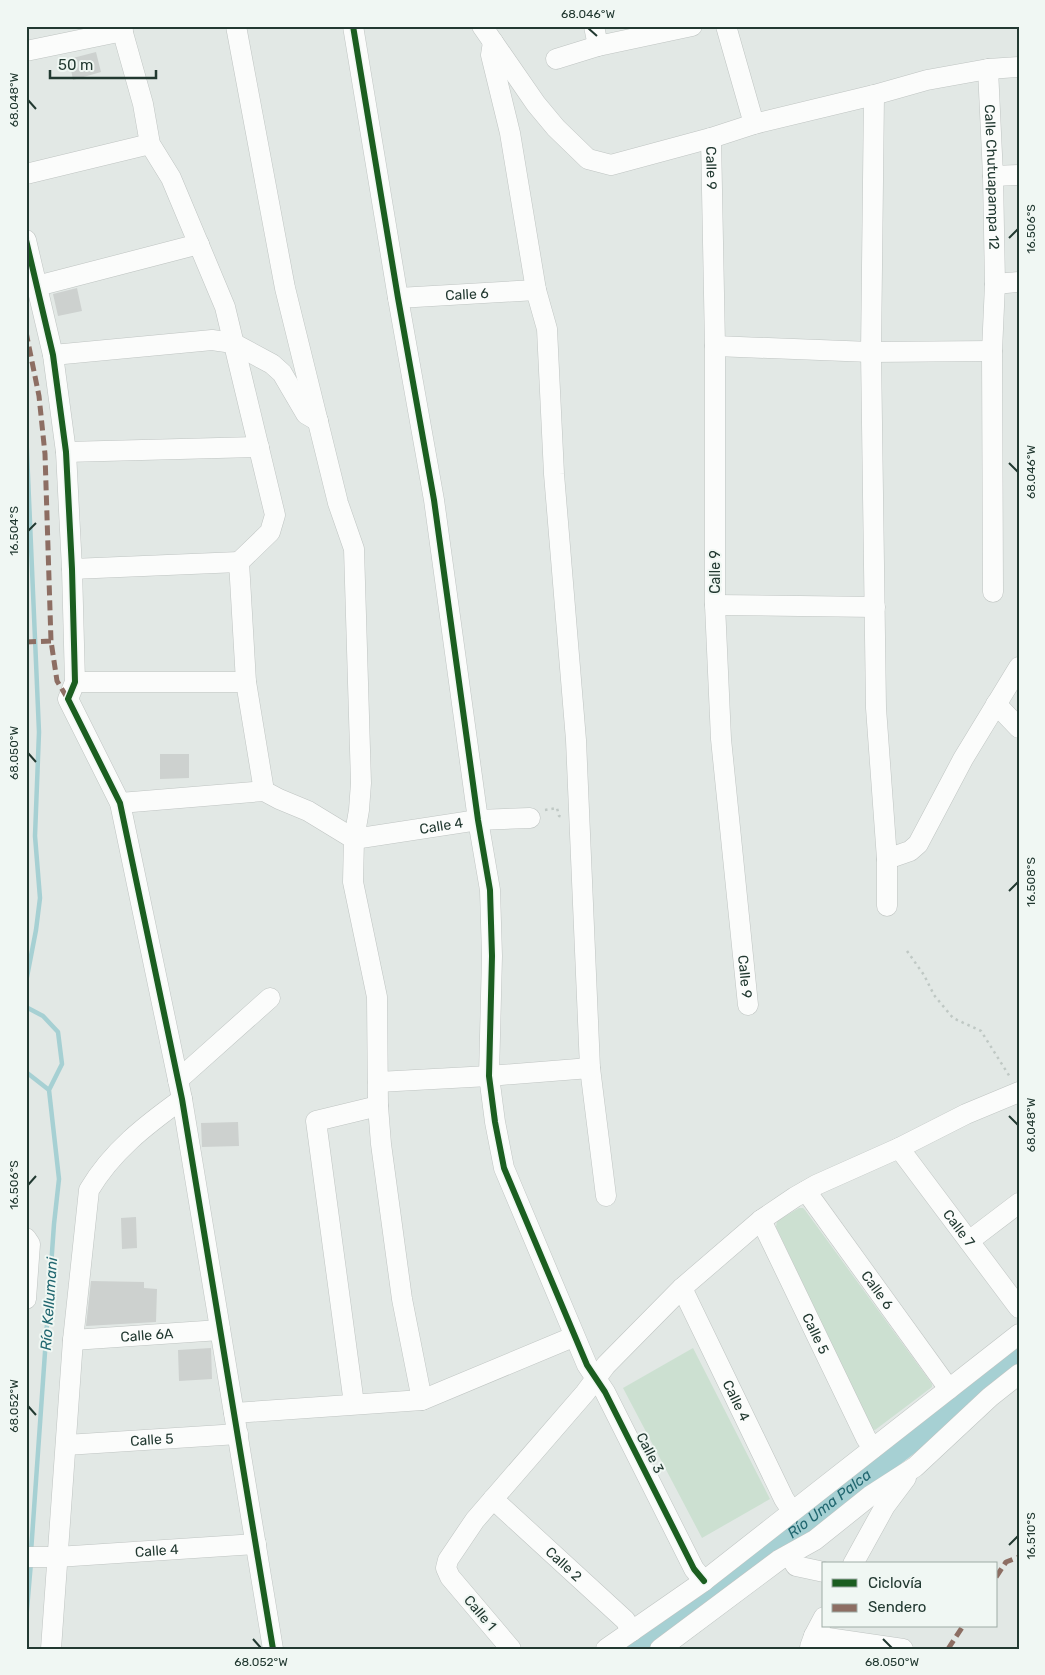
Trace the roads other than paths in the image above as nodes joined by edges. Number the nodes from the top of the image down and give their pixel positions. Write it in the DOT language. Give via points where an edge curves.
graph roads {
  1 [pos="236,26"];
  2 [pos="353,26"];
  3 [pos="594,26"];
  4 [pos="692,26"];
  5 [pos="726,26"];
  6 [pos="122,29"];
  7 [pos="488,34"];
  8 [pos="598,46"];
  9 [pos="26,51"];
  10 [pos="556,59"];
  11 [pos="1019,67"];
  12 [pos="988,68"];
  13 [pos="874,95"];
  14 [pos="754,124"];
  15 [pos="711,138"];
  16 [pos="150,144"];
  17 [pos="26,174"];
  18 [pos="1019,175"];
  19 [pos="993,176"];
  20 [pos="26,240"];
  21 [pos="199,244"];
  22 [pos="1019,282"];
  23 [pos="995,284"];
  24 [pos="37,286"];
  25 [pos="536,290"];
  26 [pos="398,298"];
  27 [pos="233,343"];
  28 [pos="715,346"];
  29 [pos="992,351"];
  30 [pos="870,352"];
  31 [pos="53,355"];
  32 [pos="318,421"];
  33 [pos="259,447"];
  34 [pos="66,452"];
  35 [pos="239,562"];
  36 [pos="72,569"];
  37 [pos="993,592"];
  38 [pos="715,605"];
  39 [pos="875,607"];
  40 [pos="1019,667"];
  41 [pos="75,682"];
  42 [pos="246,682"];
  43 [pos="996,704"];
  44 [pos="1019,728"];
  45 [pos="264,791"];
  46 [pos="120,802"];
  47 [pos="530,818"];
  48 [pos="478,820"];
  49 [pos="354,838"];
  50 [pos="887,859"];
  51 [pos="887,906"];
  52 [pos="270,998"];
  53 [pos="748,1005"];
  54 [pos="590,1068"];
  55 [pos="489,1076"];
  56 [pos="378,1082"];
  57 [pos="1016,1088"];
  58 [pos="180,1089"];
  59 [pos="378,1106"];
  60 [pos="899,1148"];
  61 [pos="806,1191"];
  62 [pos="606,1196"];
  63 [pos="1019,1203"];
  64 [pos="761,1220"];
  65 [pos="26,1238"];
  66 [pos="969,1241"];
  67 [pos="682,1288"];
  68 [pos="26,1299"];
  69 [pos="1019,1308"];
  70 [pos="220,1330"];
  71 [pos="1019,1334"];
  72 [pos="573,1337"];
  73 [pos="73,1340"];
  74 [pos="1019,1374"];
  75 [pos="596,1379"];
  76 [pos="949,1389"];
  77 [pos="422,1400"];
  78 [pos="354,1404"];
  79 [pos="234,1413"];
  80 [pos="238,1434"];
  81 [pos="66,1445"];
  82 [pos="873,1448"];
  83 [pos="915,1466"];
  84 [pos="493,1499"];
  85 [pos="792,1511"];
  86 [pos="256,1544"];
  87 [pos="789,1556"];
  88 [pos="41,1557"];
  89 [pos="853,1562"];
  90 [pos="822,1572"];
  91 [pos="704,1581"];
  92 [pos="822,1620"];
  93 [pos="632,1631"];
  94 [pos="811,1642"];
  95 [pos="51,1649"];
  96 [pos="273,1649"];
  97 [pos="511,1649"];
  98 [pos="606,1649"];
  99 [pos="660,1649"];
  100 [pos="903,1649"];
  1 -- 32 [label="street" via="285,288"];
  2 -- 26 [label="street, Calle 3"];
  3 -- 8 [label="street"];
  4 -- 8 [label="street"];
  5 -- 14 [label="street"];
  6 -- 9 [label="street"];
  6 -- 16 [label="street" via="143,104"];
  7 -- 15 [label="street" via="536,104 588,158 612,165"];
  7 -- 25 [label="street" via="510,133"];
  8 -- 10 [label="street"];
  11 -- 12 [label="street"];
  12 -- 13 [label="street"];
  12 -- 19 [label="street, Calle Chutuapampa 12"];
  13 -- 14 [label="street"];
  13 -- 30 [label="street"];
  14 -- 15 [label="street"];
  15 -- 28 [label="street, Calle 9"];
  16 -- 17 [label="street"];
  16 -- 21 [label="street" via="171,178"];
  18 -- 19 [label="street"];
  19 -- 23 [label="street, Calle Chutuapampa 12"];
  20 -- 24 [label="street"];
  21 -- 24 [label="street"];
  21 -- 27 [label="street" via="225,307"];
  22 -- 23 [label="street"];
  23 -- 29 [label="street, Calle Chutuapampa 12"];
  24 -- 31 [label="street"];
  25 -- 26 [label="street, Calle 6"];
  25 -- 54 [label="street" via="547,329 554,474 576,740"];
  26 -- 48 [label="street, Calle 3" via="434,500"];
  27 -- 31 [label="street" via="212,340"];
  27 -- 32 [label="street" via="282,373 306,414"];
  27 -- 33 [label="street"];
  28 -- 30 [label="street"];
  28 -- 38 [label="street, Calle 9"];
  29 -- 30 [label="street"];
  29 -- 37 [label="street, Calle Chutuapampa 12"];
  30 -- 39 [label="street"];
  31 -- 34 [label="street"];
  32 -- 49 [label="street" via="338,503 354,549 361,783"];
  33 -- 34 [label="street"];
  33 -- 35 [label="street" via="276,515 270,532"];
  34 -- 36 [label="street"];
  35 -- 36 [label="street"];
  35 -- 42 [label="street"];
  36 -- 41 [label="street"];
  38 -- 39 [label="street"];
  38 -- 53 [label="street, Calle 9" via="721,740"];
  39 -- 50 [label="street" via="876,708"];
  40 -- 43 [label="street"];
  41 -- 42 [label="street"];
  41 -- 46 [label="street" via="68,699"];
  42 -- 45 [label="street"];
  43 -- 44 [label="street"];
  43 -- 50 [label="street" via="918,844 910,851"];
  45 -- 46 [label="street"];
  45 -- 49 [label="street" via="308,811"];
  46 -- 58 [label="street"];
  47 -- 48 [label="street, Calle 4"];
  48 -- 49 [label="street, Calle 4"];
  48 -- 55 [label="street, Calle 3" via="490,890"];
  49 -- 56 [label="street" via="356,904 376,997"];
  50 -- 51 [label="street"];
  52 -- 58 [label="street"];
  54 -- 55 [label="street"];
  54 -- 62 [label="street"];
  55 -- 56 [label="street"];
  55 -- 72 [label="street, Calle 3" via="504,1168"];
  56 -- 59 [label="street"];
  57 -- 60 [label="street"];
  58 -- 70 [label="street"];
  58 -- 73 [label="street" via="118,1150 89,1190"];
  59 -- 77 [label="street" via="402,1299"];
  59 -- 78 [label="street" via="316,1120"];
  60 -- 61 [label="street"];
  60 -- 66 [label="street, Calle 7"];
  61 -- 64 [label="street"];
  61 -- 76 [label="street, Calle 6"];
  63 -- 66 [label="street"];
  64 -- 67 [label="street"];
  64 -- 82 [label="street, Calle 5"];
  65 -- 68 [label="street" via="30,1244"];
  66 -- 69 [label="street, Calle 7"];
  67 -- 75 [label="street"];
  67 -- 85 [label="street, Calle 4"];
  70 -- 73 [label="street, Calle 6A"];
  70 -- 79 [label="street"];
  71 -- 76 [label="street"];
  72 -- 75 [label="street, Calle 3"];
  72 -- 77 [label="street"];
  73 -- 81 [label="street"];
  74 -- 83 [label="street"];
  75 -- 84 [label="street"];
  75 -- 91 [label="street, Calle 3" via="694,1569"];
  76 -- 82 [label="street"];
  77 -- 78 [label="street"];
  78 -- 79 [label="street"];
  79 -- 80 [label="street"];
  80 -- 81 [label="street, Calle 5"];
  80 -- 86 [label="street"];
  81 -- 88 [label="street"];
  82 -- 85 [label="street"];
  83 -- 87 [label="street" via="870,1496 816,1540"];
  83 -- 89 [label="street" via="886,1506"];
  84 -- 93 [label="street, Calle 2" via="625,1620"];
  84 -- 97 [label="street, Calle 1" via="475,1520 446,1568 450,1577"];
  85 -- 91 [label="street"];
  86 -- 88 [label="street, Calle 4"];
  86 -- 96 [label="street"];
  87 -- 90 [label="street" via="796,1566"];
  87 -- 99 [label="street" via="779,1560"];
  88 -- 95 [label="street"];
  91 -- 93 [label="street"];
  92 -- 94 [label="street"];
  93 -- 98 [label="street"];
  94 -- 100 [label="street"];
}
